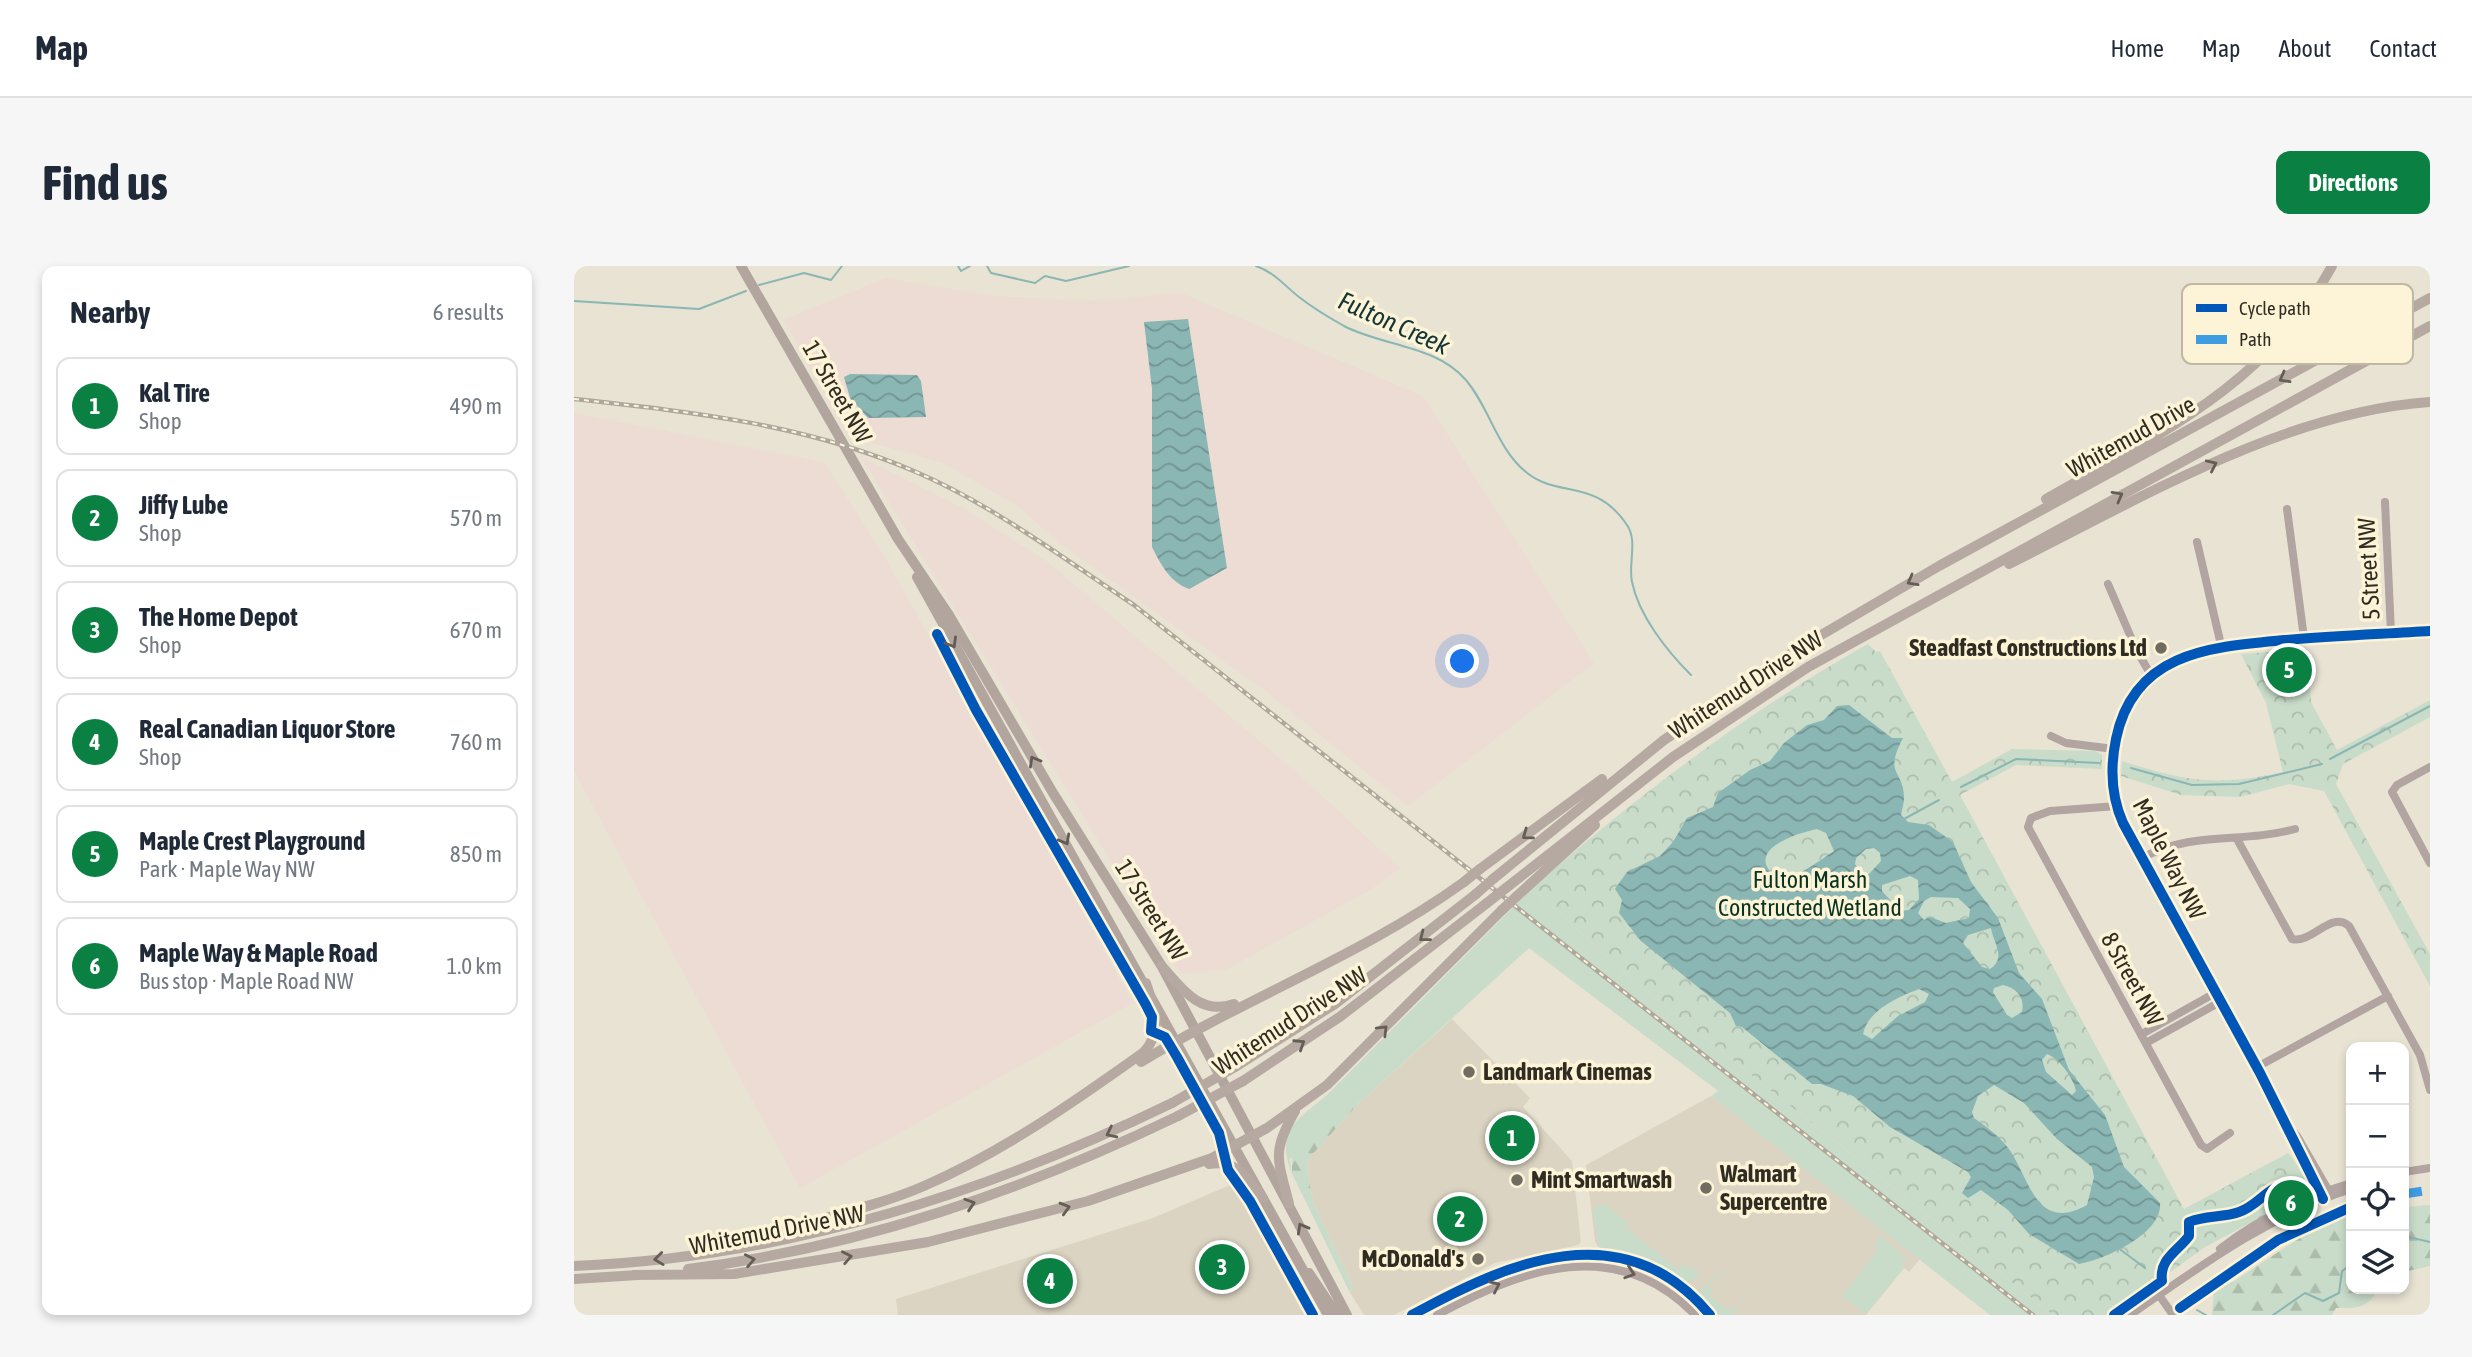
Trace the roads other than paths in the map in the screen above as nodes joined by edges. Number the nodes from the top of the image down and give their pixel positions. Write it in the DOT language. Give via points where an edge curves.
graph roads {
  1 [pos="740,266"];
  2 [pos="2332,266"];
  3 [pos="2320,284"];
  4 [pos="2430,298"];
  5 [pos="2413,307"];
  6 [pos="2430,326"];
  7 [pos="2413,335"];
  8 [pos="2254,364"];
  9 [pos="2309,364"];
  10 [pos="2361,364"];
  11 [pos="2430,402"];
  12 [pos="2385,502"];
  13 [pos="2287,509"];
  14 [pos="898,539"];
  15 [pos="2197,542"];
  16 [pos="1939,566"];
  17 [pos="2108,584"];
  18 [pos="1854,616"];
  19 [pos="1886,624"];
  20 [pos="2430,631"];
  21 [pos="2391,633"];
  22 [pos="1864,636"];
  23 [pos="2304,638"];
  24 [pos="2221,645"];
  25 [pos="2152,677"];
  26 [pos="2051,736"];
  27 [pos="1664,740"];
  28 [pos="2114,749"];
  29 [pos="1673,757"];
  30 [pos="2430,767"];
  31 [pos="2117,806"];
  32 [pos="2295,829"];
  33 [pos="2237,839"];
  34 [pos="2142,858"];
  35 [pos="2430,863"];
  36 [pos="1161,965"];
  37 [pos="1146,983"];
  38 [pos="1269,991"];
  39 [pos="2388,996"];
  40 [pos="2217,998"];
  41 [pos="1194,1031"];
  42 [pos="2144,1039"];
  43 [pos="1177,1040"];
  44 [pos="2257,1067"];
  45 [pos="2430,1090"];
  46 [pos="1297,1109"];
  47 [pos="1061,1111"];
  48 [pos="2230,1133"];
  49 [pos="1252,1137"];
  50 [pos="1235,1147"];
  51 [pos="1192,1167"];
  52 [pos="2430,1168"];
  53 [pos="2409,1171"];
  54 [pos="2346,1185"];
  55 [pos="2346,1190"];
  56 [pos="2326,1194"];
  57 [pos="1263,1198"];
  58 [pos="1289,1204"];
  59 [pos="1287,1245"];
  60 [pos="727,1250"];
  61 [pos="574,1266"];
  62 [pos="633,1275"];
  63 [pos="578,1279"];
  64 [pos="2160,1294"];
  65 [pos="1328,1315"];
  66 [pos="1337,1315"];
  67 [pos="1347,1315"];
  68 [pos="1412,1315"];
  69 [pos="1437,1315"];
  70 [pos="1695,1315"];
  71 [pos="1710,1315"];
  72 [pos="2130,1315"];
  73 [pos="2173,1315"];
  1 -- 14 [label="main road, 17 Street NW"];
  2 -- 3 [label="highway"];
  4 -- 5 [label="highway, Whitemud Drive, one-way"];
  7 -- 6 [label="highway, Whitemud Drive, one-way"];
  8 -- 16 [label="highway" via="2222,394"];
  9 -- 16 [label="highway, Whitemud Drive, one-way"];
  19 -- 10 [label="highway, Whitemud Drive, one-way"];
  19 -- 11 [label="highway, one-way" via="2246,450 2365,412"];
  12 -- 21 [label="street, 5 Street NW"];
  13 -- 23 [label="street"];
  36 -- 14 [label="main road, 17 Street NW, one-way"];
  14 -- 37 [label="main road, 17 Street NW, one-way"];
  15 -- 24 [label="street"];
  16 -- 18 [label="highway, Whitemud Drive, one-way"];
  17 -- 25 [label="street"];
  18 -- 27 [label="highway, Whitemud Drive NW"];
  19 -- 22 [label="highway, Whitemud Drive"];
  20 -- 21 [label="street, Maple Way NW"];
  21 -- 23 [label="street, Maple Way NW"];
  22 -- 29 [label="highway, Whitemud Drive NW" via="1759,698"];
  23 -- 24 [label="street, Maple Way NW"];
  24 -- 25 [label="street, Maple Way NW" via="2185,656"];
  25 -- 28 [label="street, Maple Way NW" via="2128,704"];
  26 -- 28 [label="street" via="2066,743"];
  27 -- 38 [label="highway, one-way, bridge" via="1362,948"];
  27 -- 60 [label="highway, Whitemud Drive NW, one-way, bridge" via="1346,996 1172,1103 982,1186 834,1228"];
  28 -- 31 [label="street, Maple Way NW" via="2112,781"];
  46 -- 29 [label="highway, one-way, bridge" via="1347,1067 1502,910"];
  62 -- 29 [label="highway, Whitemud Drive NW, one-way, bridge" via="730,1264 902,1226 1046,1176 1178,1116 1243,1081 1342,1016"];
  30 -- 35 [label="street" via="2393,790"];
  31 -- 34 [label="street, Maple Way NW"];
  31 -- 42 [label="street, 8 Street NW" via="2043,812 2027,825"];
  32 -- 33 [label="street"];
  33 -- 34 [label="street" via="2177,842"];
  33 -- 39 [label="street" via="2288,935 2295,940 2342,921"];
  34 -- 40 [label="street, Maple Way NW"];
  36 -- 38 [label="highway" via="1186,993 1208,1006 1221,1009"];
  36 -- 41 [label="main road, 17 Street NW"];
  37 -- 43 [label="main road, 17 Street NW"];
  37 -- 47 [label="highway" via="1158,1018 1153,1042"];
  38 -- 41 [label="highway"];
  39 -- 44 [label="street"];
  39 -- 45 [label="street" via="2423,1061"];
  40 -- 42 [label="street"];
  40 -- 44 [label="street, Maple Way NW"];
  41 -- 43 [label="highway"];
  41 -- 49 [label="main road, 17 Street NW"];
  42 -- 48 [label="street, 8 Street NW" via="2207,1149"];
  43 -- 47 [label="highway"];
  43 -- 50 [label="main road, 17 Street NW"];
  44 -- 56 [label="street, Maple Way NW"];
  46 -- 49 [label="highway"];
  46 -- 58 [label="highway" via="1278,1146"];
  47 -- 60 [label="highway" via="1016,1140 923,1186"];
  49 -- 50 [label="highway"];
  49 -- 58 [label="main road, 17 Street NW"];
  50 -- 51 [label="highway"];
  50 -- 57 [label="main road, 17 Street NW"];
  51 -- 57 [label="highway" via="1227,1162 1240,1170"];
  62 -- 51 [label="highway, one-way" via="734,1274 906,1246 1043,1214"];
  52 -- 53 [label="street"];
  54 -- 56 [label="street"];
  55 -- 56 [label="street"];
  56 -- 64 [label="street"];
  57 -- 59 [label="main road, 17 Street NW"];
  67 -- 58 [label="main road, 17 Street NW, one-way"];
  59 -- 65 [label="main road, 17 Street NW"];
  59 -- 66 [label="main road"];
  60 -- 61 [label="highway, Whitemud Drive NW, one-way"];
  62 -- 63 [label="highway, Whitemud Drive NW"];
  64 -- 72 [label="street"];
  64 -- 73 [label="street"];
  68 -- 71 [label="street" via="1515,1265 1589,1253 1655,1271"];
  69 -- 70 [label="street, one-way" via="1515,1278 1589,1265 1648,1280"];
}
